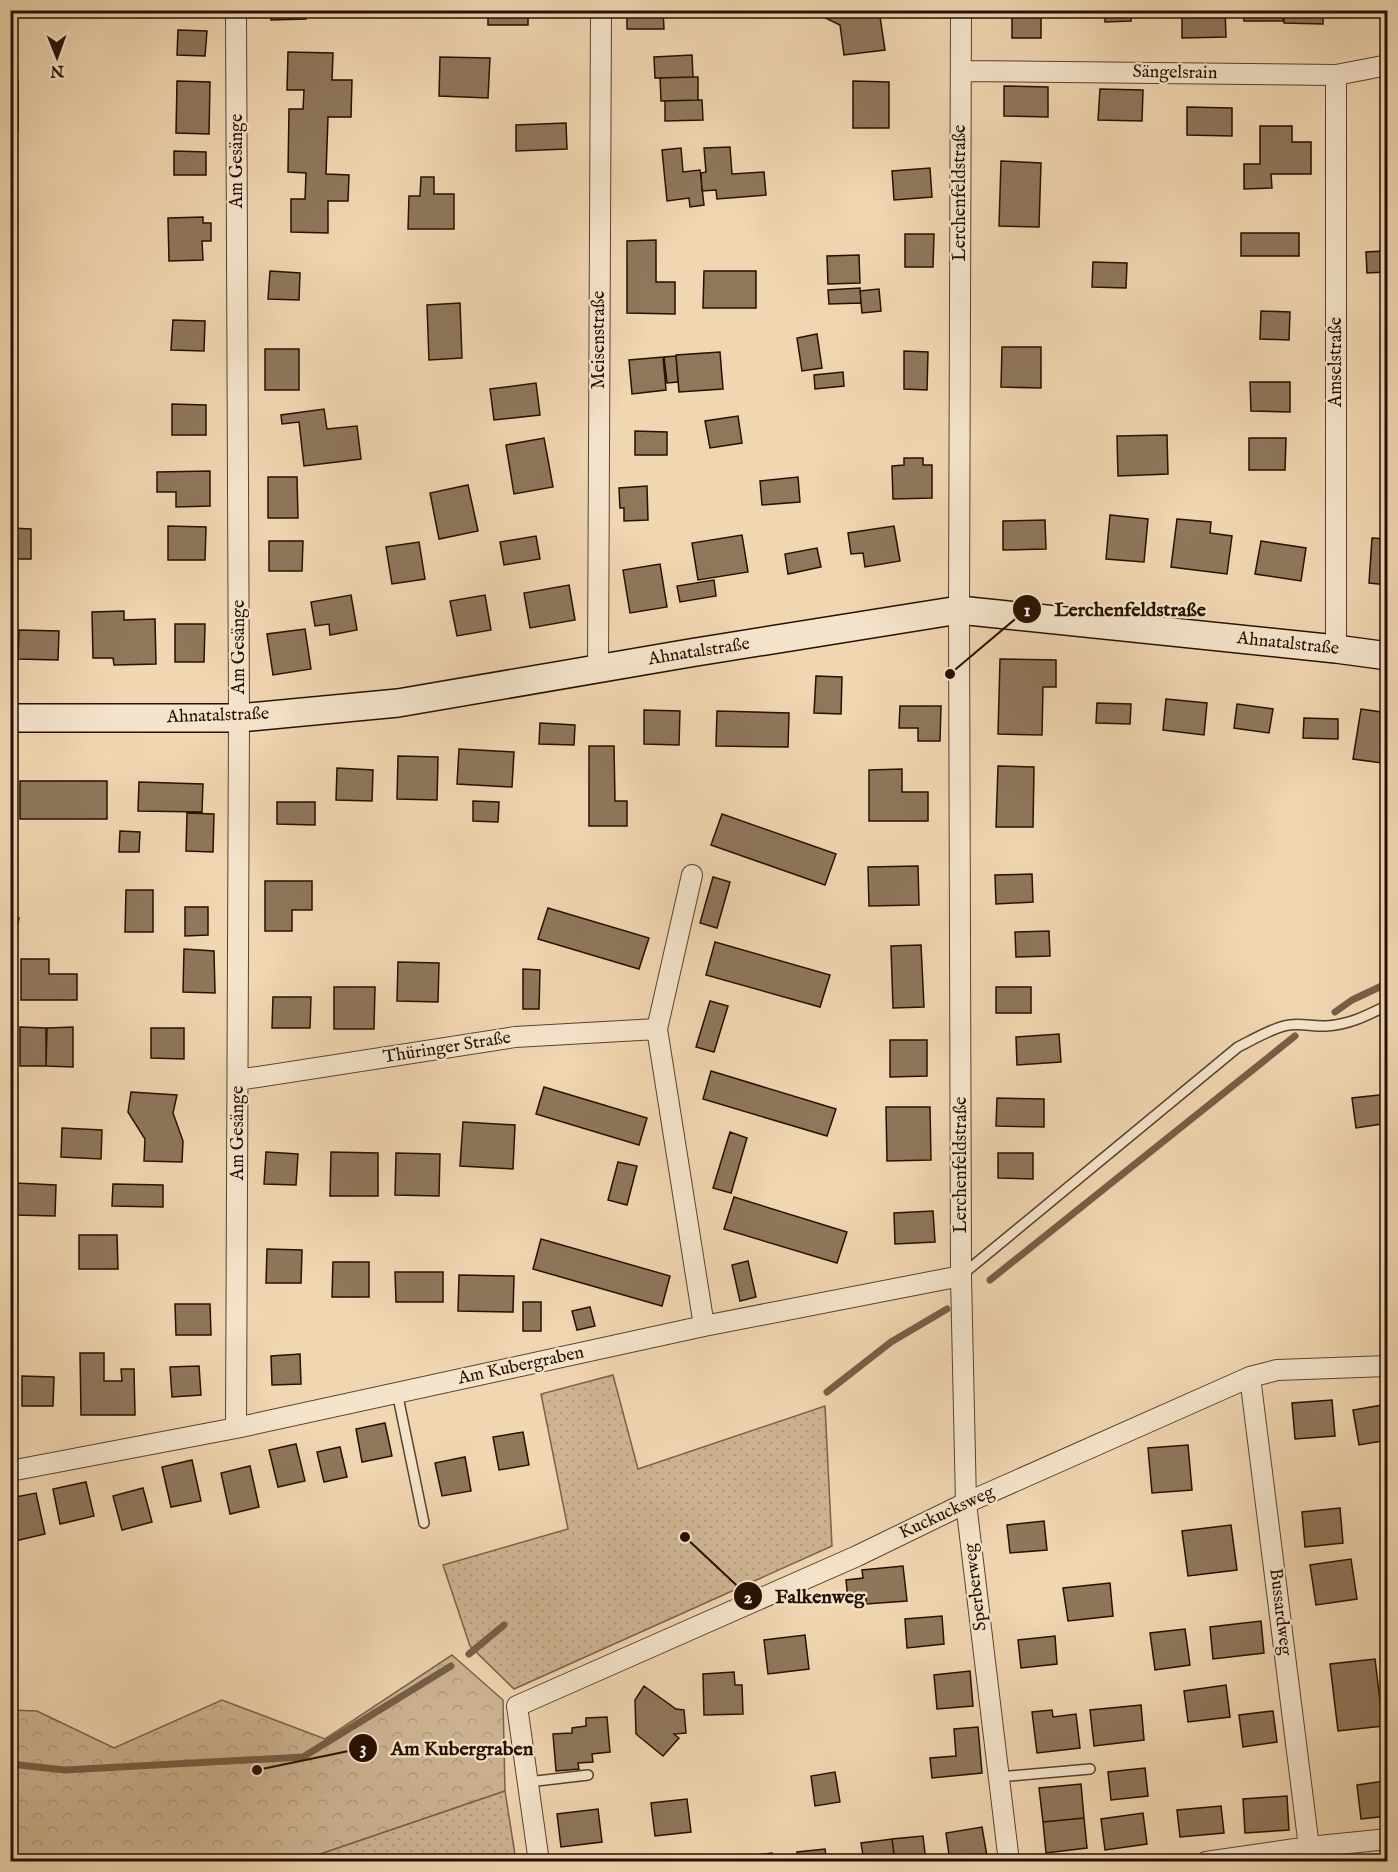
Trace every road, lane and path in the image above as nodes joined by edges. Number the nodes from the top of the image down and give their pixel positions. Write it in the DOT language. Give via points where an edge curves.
graph roads {
  1 [pos="236,10"];
  2 [pos="601,10"];
  3 [pos="961,10"];
  4 [pos="1388,65"];
  5 [pos="961,71"];
  6 [pos="1336,75"];
  7 [pos="959,610"];
  8 [pos="1336,649"];
  9 [pos="1388,656"];
  10 [pos="598,669"];
  11 [pos="10,718"];
  12 [pos="239,718"];
  13 [pos="692,875"];
  14 [pos="1388,1005"];
  15 [pos="657,1029"];
  16 [pos="238,1080"];
  17 [pos="961,1276"];
  18 [pos="704,1326"];
  19 [pos="1388,1366"];
  20 [pos="1250,1377"];
  21 [pos="397,1392"];
  22 [pos="236,1428"];
  23 [pos="10,1471"];
  24 [pos="966,1503"];
  25 [pos="424,1523"];
  26 [pos="1090,1769"];
  27 [pos="588,1775"];
  28 [pos="999,1777"];
  29 [pos="528,1782"];
  30 [pos="1388,1839"];
  31 [pos="1309,1847"];
  32 [pos="539,1862"];
  33 [pos="1009,1862"];
  34 [pos="1206,1862"];
  1 -- 12 [label="street, Am Gesänge"];
  2 -- 10 [label="street, Meisenstraße"];
  3 -- 5 [label="street, Lerchenfeldstraße"];
  4 -- 6 [label="street, Sängelsrain"];
  5 -- 6 [label="street, Sängelsrain"];
  5 -- 7 [label="street, Lerchenfeldstraße"];
  6 -- 8 [label="street, Amselstraße"];
  7 -- 8 [label="street, Ahnatalstraße"];
  7 -- 10 [label="street, Ahnatalstraße"];
  7 -- 17 [label="street, Lerchenfeldstraße"];
  8 -- 9 [label="street, Ahnatalstraße"];
  10 -- 12 [label="street, Ahnatalstraße" via="398,703"];
  11 -- 12 [label="street, Ahnatalstraße"];
  12 -- 16 [label="street, Am Gesänge"];
  13 -- 15 [label="street"];
  14 -- 17 [label="lane" via="1340,1024 1284,1026 1238,1047"];
  15 -- 16 [label="street, Thüringer Straße" via="515,1037"];
  15 -- 18 [label="street"];
  16 -- 22 [label="street, Am Gesänge"];
  17 -- 18 [label="street, Am Kubergraben"];
  17 -- 24 [label="street, Sperberweg"];
  18 -- 21 [label="street, Am Kubergraben"];
  19 -- 20 [label="street, Kuckucksweg" via="1277,1370"];
  20 -- 24 [label="street, Kuckucksweg"];
  20 -- 31 [label="street, Bussardweg"];
  21 -- 22 [label="street, Am Kubergraben"];
  21 -- 25 [label="lane"];
  22 -- 23 [label="street, Am Kubergraben"];
  24 -- 28 [label="street, Sperberweg"];
  24 -- 29 [label="street, Kuckucksweg" via="857,1556 517,1706"];
  26 -- 28 [label="lane"];
  27 -- 29 [label="lane"];
  28 -- 33 [label="street, Sperberweg"];
  29 -- 32 [label="street"];
  30 -- 31 [label="street"];
  31 -- 34 [label="street"];
}
